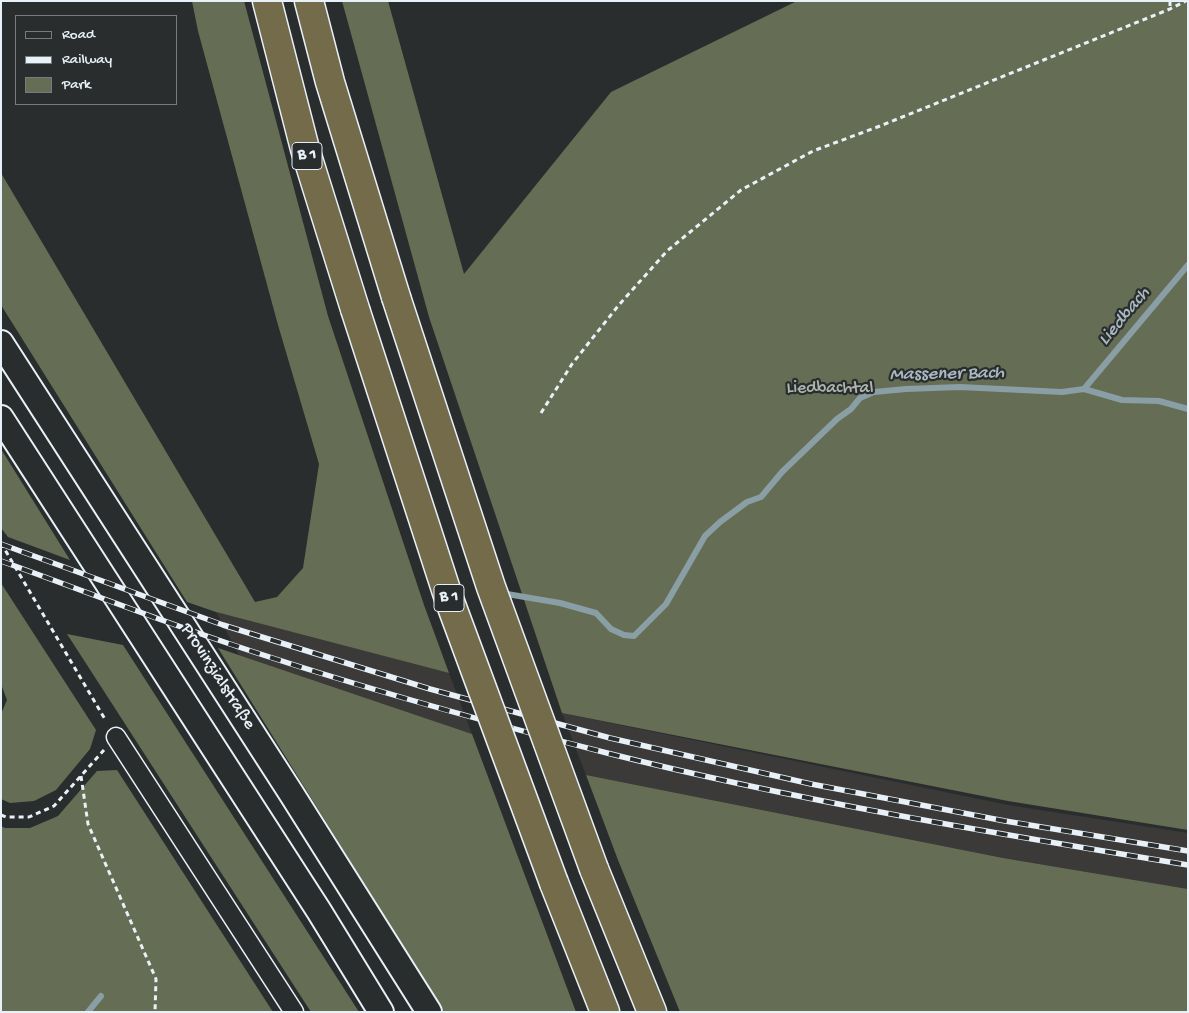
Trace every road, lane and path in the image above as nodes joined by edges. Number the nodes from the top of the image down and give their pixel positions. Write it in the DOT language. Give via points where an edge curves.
graph roads {
  1 [pos="267,1"];
  2 [pos="309,1"];
  3 [pos="1170,1"];
  4 [pos="1186,1"];
  5 [pos="1170,9"];
  6 [pos="1,343"];
  7 [pos="541,413"];
  8 [pos="1,418"];
  9 [pos="1,543"];
  10 [pos="98,708"];
  11 [pos="116,737"];
  12 [pos="81,776"];
  13 [pos="1,815"];
  14 [pos="155,1012"];
  15 [pos="294,1012"];
  16 [pos="381,1012"];
  17 [pos="429,1012"];
  18 [pos="604,1012"];
  19 [pos="652,1012"];
  1 -- 18 [label="highway, B 1, bridge" via="305,150 449,599"];
  2 -- 19 [label="highway, B 1, bridge" via="332,92 491,587 594,869"];
  3 -- 5 [label="path"];
  4 -- 5 [label="path"];
  5 -- 7 [label="path" via="813,151 741,190 667,250 572,364"];
  6 -- 17 [label="main road, Provinzialstraße"];
  8 -- 16 [label="main road"];
  9 -- 10 [label="path"];
  11 -- 12 [label="path"];
  11 -- 15 [label="street"];
  12 -- 13 [label="path" via="54,806 29,817"];
  12 -- 14 [label="path" via="88,824 156,979"];
}
